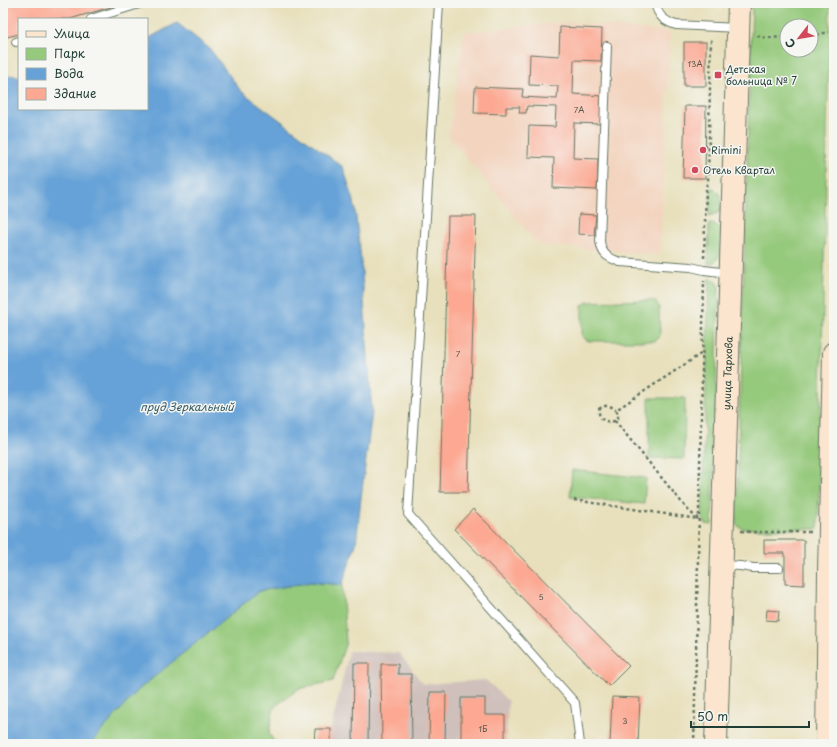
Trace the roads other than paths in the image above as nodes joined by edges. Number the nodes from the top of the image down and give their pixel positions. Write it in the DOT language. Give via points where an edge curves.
graph roads {
  1 [pos="142,3"];
  2 [pos="439,3"];
  3 [pos="655,3"];
  4 [pos="739,3"];
  5 [pos="94,18"];
  6 [pos="728,27"];
  7 [pos="607,46"];
  8 [pos="730,273"];
  9 [pos="834,353"];
  10 [pos="721,565"];
  11 [pos="779,568"];
  12 [pos="832,571"];
  13 [pos="580,744"];
  14 [pos="716,744"];
  15 [pos="827,744"];
  1 -- 5 [label="lane"];
  2 -- 13 [label="lane" via="408,514 575,703"];
  3 -- 6 [label="lane" via="661,16 672,24"];
  4 -- 6 [label="main road, улица Тархова"];
  6 -- 8 [label="main road, улица Тархова"];
  7 -- 8 [label="lane" via="600,241 602,250 605,255 620,262 691,267"];
  8 -- 10 [label="main road, улица Тархова"];
  9 -- 12 [label="main road"];
  10 -- 11 [label="lane"];
  10 -- 14 [label="main road, улица Тархова"];
  12 -- 15 [label="main road"];
}
